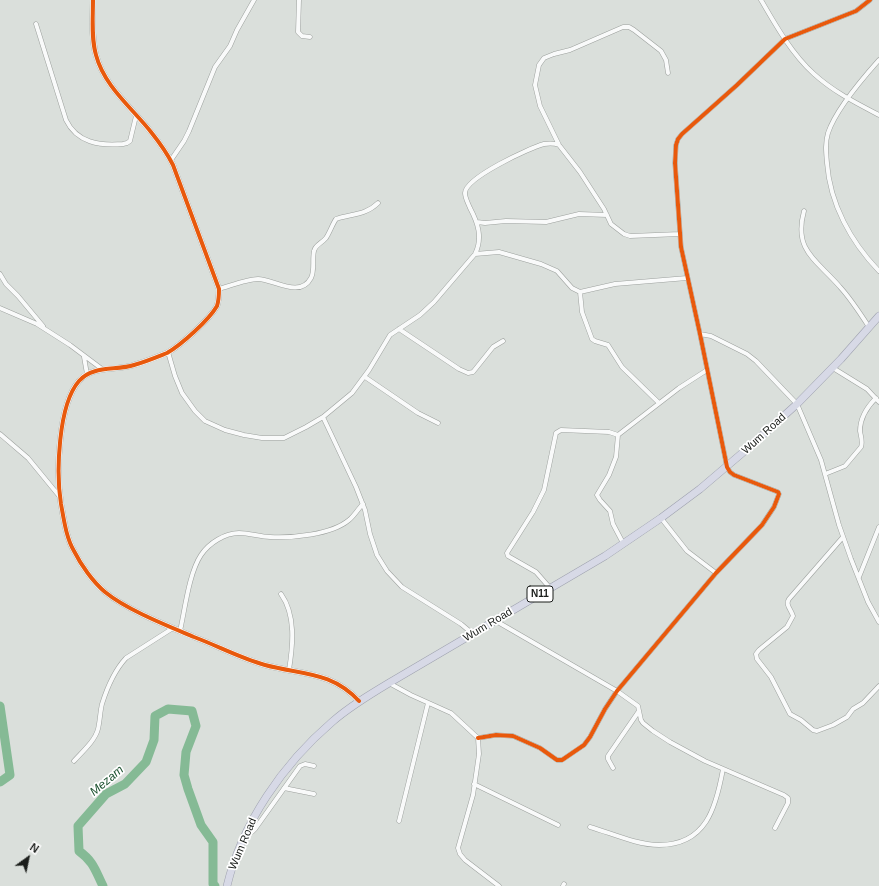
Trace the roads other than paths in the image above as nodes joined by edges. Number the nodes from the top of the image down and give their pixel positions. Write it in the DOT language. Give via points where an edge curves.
graph roads {
  1 [pos="93,0"];
  2 [pos="254,0"];
  3 [pos="299,0"];
  4 [pos="761,0"];
  5 [pos="870,0"];
  6 [pos="36,24"];
  7 [pos="310,37"];
  8 [pos="785,38"];
  9 [pos="879,60"];
  10 [pos="668,73"];
  11 [pos="848,99"];
  12 [pos="879,115"];
  13 [pos="136,116"];
  14 [pos="559,145"];
  15 [pos="171,160"];
  16 [pos="378,203"];
  17 [pos="804,211"];
  18 [pos="607,215"];
  19 [pos="477,222"];
  20 [pos="485,223"];
  21 [pos="478,227"];
  22 [pos="680,234"];
  23 [pos="475,254"];
  24 [pos="879,271"];
  25 [pos="0,274"];
  26 [pos="687,278"];
  27 [pos="219,289"];
  28 [pos="580,292"];
  29 [pos="0,308"];
  30 [pos="879,316"];
  31 [pos="869,327"];
  32 [pos="45,329"];
  33 [pos="399,329"];
  34 [pos="700,334"];
  35 [pos="503,341"];
  36 [pos="168,352"];
  37 [pos="84,357"];
  38 [pos="833,368"];
  39 [pos="102,369"];
  40 [pos="707,370"];
  41 [pos="87,374"];
  42 [pos="364,377"];
  43 [pos="878,400"];
  44 [pos="659,403"];
  45 [pos="797,404"];
  46 [pos="323,417"];
  47 [pos="438,423"];
  48 [pos="0,434"];
  49 [pos="618,434"];
  50 [pos="727,468"];
  51 [pos="825,474"];
  52 [pos="60,497"];
  53 [pos="362,504"];
  54 [pos="661,518"];
  55 [pos="879,527"];
  56 [pos="844,537"];
  57 [pos="623,543"];
  58 [pos="716,573"];
  59 [pos="859,578"];
  60 [pos="550,588"];
  61 [pos="281,594"];
  62 [pos="495,620"];
  63 [pos="879,622"];
  64 [pos="173,628"];
  65 [pos="180,631"];
  66 [pos="473,634"];
  67 [pos="289,670"];
  68 [pos="389,683"];
  69 [pos="879,686"];
  70 [pos="617,692"];
  71 [pos="359,701"];
  72 [pos="428,703"];
  73 [pos="639,710"];
  74 [pos="478,738"];
  75 [pos="74,761"];
  76 [pos="314,766"];
  77 [pos="613,768"];
  78 [pos="723,769"];
  79 [pos="474,784"];
  80 [pos="284,788"];
  81 [pos="314,794"];
  82 [pos="399,821"];
  83 [pos="558,824"];
  84 [pos="590,827"];
  85 [pos="775,828"];
  86 [pos="246,835"];
  87 [pos="227,886"];
  88 [pos="499,886"];
  1 -- 13 [label="street" via="94,40 101,69"];
  2 -- 15 [label="street" via="230,46 215,67 189,131"];
  3 -- 7 [label="street" via="298,32 302,36"];
  4 -- 8 [label="street"];
  5 -- 8 [label="street" via="856,11"];
  6 -- 13 [label="street" via="66,120 75,133 88,142 127,143"];
  8 -- 11 [label="street" via="815,75"];
  8 -- 22 [label="street" via="678,139 675,163"];
  9 -- 11 [label="street"];
  10 -- 14 [label="street" via="666,60 661,51 628,27 544,58 537,70 536,92"];
  11 -- 12 [label="street"];
  11 -- 24 [label="street" via="835,119 825,144 828,174 834,200 849,232"];
  13 -- 15 [label="street"];
  14 -- 18 [label="street" via="580,172"];
  14 -- 19 [label="street" via="543,145 520,154 470,184 465,194"];
  15 -- 27 [label="street"];
  16 -- 27 [label="street" via="362,213 336,219 327,237 313,252 311,278 304,285 287,288 256,279"];
  17 -- 31 [label="street" via="800,230 804,245 816,262 849,297"];
  18 -- 20 [label="street" via="579,214 551,221"];
  18 -- 22 [label="street" via="612,224 630,236"];
  19 -- 20 [label="street"];
  19 -- 21 [label="street"];
  20 -- 21 [label="street"];
  21 -- 23 [label="street" via="480,238"];
  22 -- 26 [label="street"];
  23 -- 28 [label="street" via="499,252 541,264 557,271 572,288"];
  23 -- 33 [label="street" via="434,302"];
  25 -- 32 [label="street"];
  26 -- 28 [label="street" via="615,284"];
  26 -- 34 [label="street"];
  27 -- 36 [label="street" via="216,306 204,322 188,338"];
  28 -- 44 [label="street" via="582,312 592,338 608,345 622,367"];
  29 -- 32 [label="street"];
  30 -- 31 [label="highway, Wum Road / N11"];
  31 -- 38 [label="highway, Wum Road / N11"];
  32 -- 37 [label="street"];
  33 -- 35 [label="street" via="468,373 473,372 493,347"];
  33 -- 42 [label="street" via="390,335"];
  34 -- 40 [label="street"];
  34 -- 45 [label="street" via="711,336 747,354"];
  36 -- 39 [label="street" via="133,366"];
  36 -- 46 [label="street" via="182,393 195,411 205,421 225,430 262,438 284,438"];
  37 -- 39 [label="street"];
  37 -- 41 [label="street"];
  38 -- 43 [label="street" via="867,389"];
  38 -- 45 [label="highway, Wum Road / N11"];
  39 -- 41 [label="street"];
  40 -- 44 [label="street"];
  40 -- 50 [label="street"];
  41 -- 52 [label="street" via="79,380 64,411 60,440"];
  42 -- 46 [label="street" via="352,393"];
  42 -- 47 [label="street" via="418,413"];
  43 -- 51 [label="street" via="868,407 861,422 861,447 845,466"];
  44 -- 49 [label="street"];
  45 -- 50 [label="highway, Wum Road / N11"];
  45 -- 51 [label="street"];
  46 -- 53 [label="street"];
  48 -- 52 [label="street" via="28,458"];
  49 -- 57 [label="street" via="616,457 597,496 610,511 613,524"];
  49 -- 60 [label="street" via="561,430 556,433 544,490 507,553 536,572"];
  50 -- 54 [label="highway, Wum Road / N11"];
  50 -- 58 [label="street" via="734,475 775,490 779,494 762,525"];
  51 -- 56 [label="street"];
  52 -- 64 [label="street" via="73,550 96,583 127,606"];
  53 -- 65 [label="street" via="349,520 322,532 269,537 238,533 211,543 201,555 191,581"];
  53 -- 66 [label="street" via="377,555 394,580"];
  54 -- 57 [label="highway, Wum Road / N11"];
  54 -- 58 [label="street" via="687,551"];
  55 -- 59 [label="street"];
  56 -- 59 [label="street"];
  56 -- 69 [label="street" via="789,599 787,602 793,616 791,620 759,650 756,654 757,659 771,677 790,714 817,731 847,717"];
  57 -- 60 [label="highway, Wum Road / N11"];
  58 -- 70 [label="street"];
  59 -- 63 [label="street"];
  60 -- 62 [label="highway, Wum Road / N11"];
  61 -- 67 [label="street" via="287,603 292,631"];
  62 -- 66 [label="highway, Wum Road / N11"];
  62 -- 70 [label="street"];
  64 -- 65 [label="street"];
  64 -- 75 [label="street" via="120,664 108,686 98,730"];
  65 -- 67 [label="street" via="237,655"];
  66 -- 68 [label="highway, Wum Road / N11"];
  67 -- 71 [label="street" via="327,678 340,684"];
  68 -- 71 [label="highway, Wum Road / N11"];
  68 -- 72 [label="street"];
  70 -- 73 [label="street" via="635,703"];
  70 -- 74 [label="street" via="584,745 562,760 557,760 540,748 513,736"];
  71 -- 86 [label="highway, Wum Road / N11" via="332,722 294,760 261,806"];
  72 -- 74 [label="street" via="451,713"];
  72 -- 82 [label="street"];
  73 -- 77 [label="street" via="608,756"];
  73 -- 78 [label="street" via="641,720 654,732"];
  74 -- 79 [label="street" via="479,754"];
  76 -- 80 [label="street" via="300,766"];
  78 -- 84 [label="street" via="719,791 710,814 696,834 686,840 658,845"];
  78 -- 85 [label="street" via="788,798"];
  79 -- 83 [label="street"];
  79 -- 88 [label="street" via="458,848 465,860"];
  80 -- 81 [label="street"];
  80 -- 86 [label="street" via="255,829"];
  86 -- 87 [label="highway, Wum Road / N11"];
}
